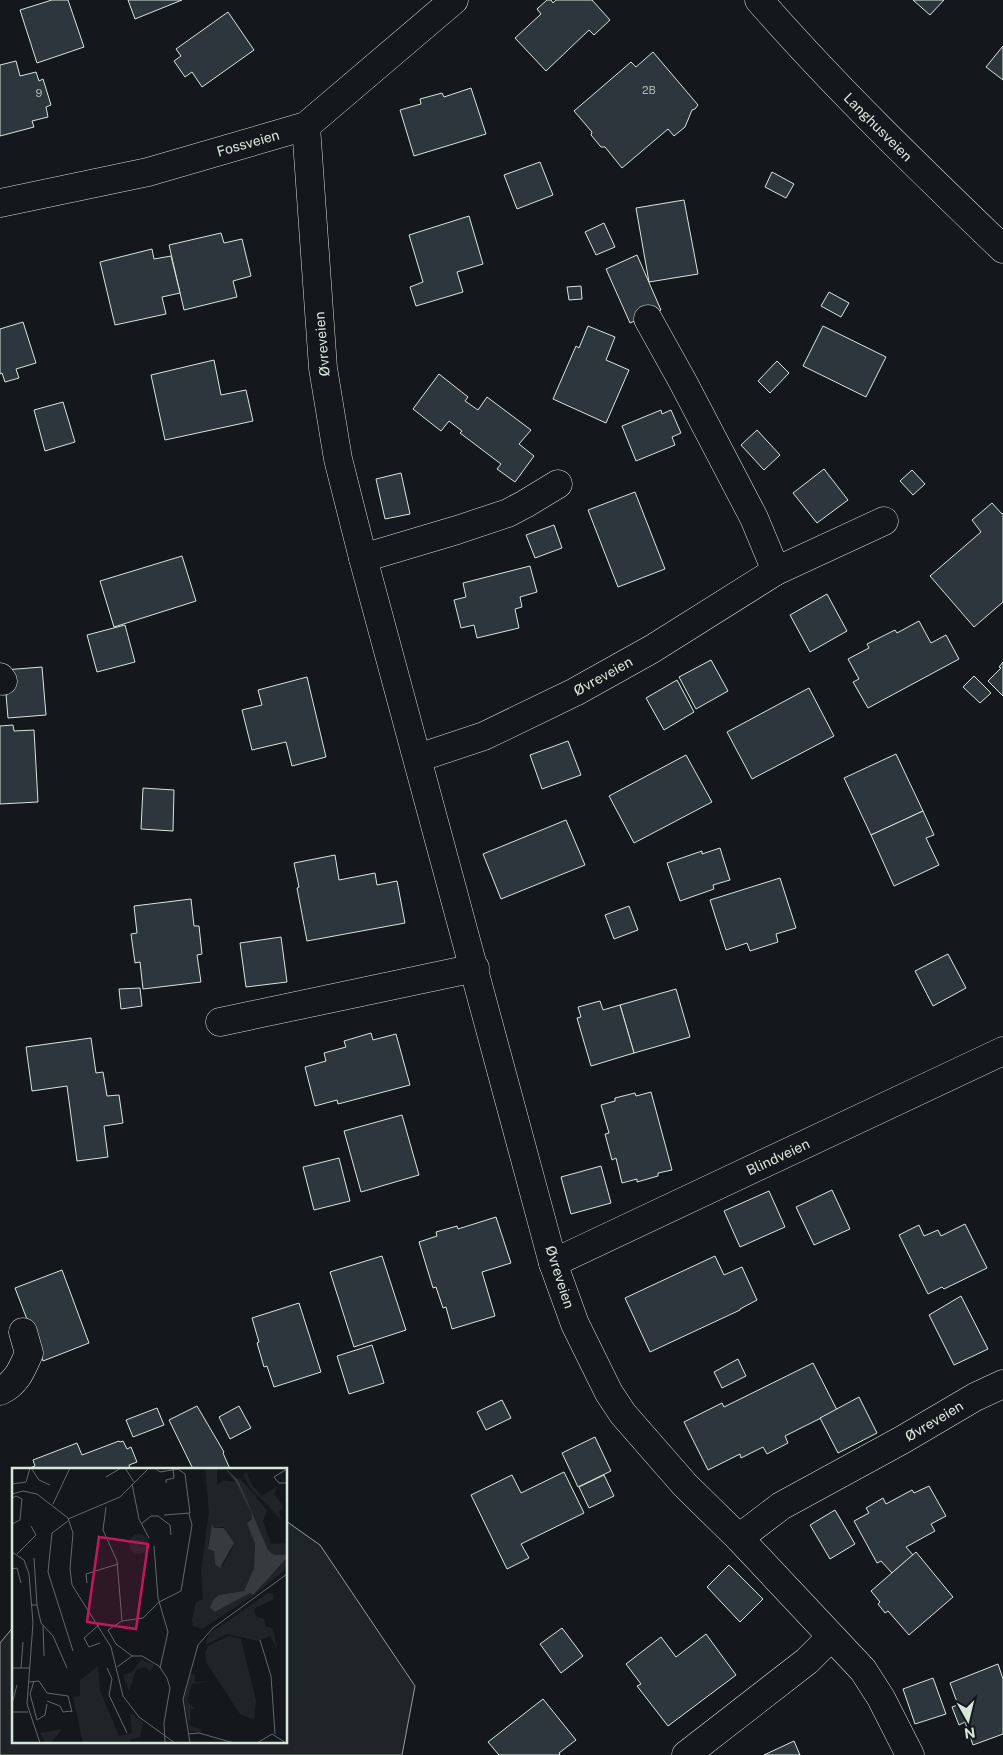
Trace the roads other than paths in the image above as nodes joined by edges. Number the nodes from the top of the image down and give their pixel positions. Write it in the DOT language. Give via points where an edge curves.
graph roads {
  1 [pos="454,0"];
  2 [pos="759,0"];
  3 [pos="306,126"];
  4 [pos="0,203"];
  5 [pos="1003,249"];
  6 [pos="648,319"];
  7 [pos="558,484"];
  8 [pos="884,521"];
  9 [pos="362,558"];
  10 [pos="776,571"];
  11 [pos="418,758"];
  12 [pos="475,968"];
  13 [pos="220,1022"];
  14 [pos="1003,1051"];
  15 [pos="554,1263"];
  16 [pos="23,1332"];
  17 [pos="1003,1384"];
  18 [pos="0,1391"];
  19 [pos="739,1538"];
  20 [pos="831,1637"];
  21 [pos="686,1755"];
  22 [pos="910,1755"];
  1 -- 3 [label="street, Fossveien"];
  2 -- 5 [label="street, Langhusveien" via="881,132"];
  3 -- 4 [label="street, Fossveien" via="148,172"];
  3 -- 9 [label="street, Øvreveien" via="323,368 338,459"];
  6 -- 10 [label="street" via="754,518"];
  7 -- 9 [label="street" via="508,513"];
  8 -- 10 [label="street, Øvreveien"];
  9 -- 11 [label="street, Øvreveien"];
  10 -- 11 [label="street, Øvreveien" via="652,649 575,692 484,736"];
  11 -- 12 [label="street, Øvreveien"];
  12 -- 13 [label="street"];
  12 -- 15 [label="street, Øvreveien"];
  14 -- 15 [label="street, Blindveien"];
  15 -- 19 [label="street, Øvreveien" via="575,1324 623,1414 685,1485"];
  16 -- 18 [label="street" via="29,1353 18,1377 8,1388"];
  17 -- 19 [label="street, Øvreveien" via="975,1396 781,1506"];
  19 -- 20 [label="street, Øvreveien"];
  20 -- 21 [label="street" via="807,1661"];
  20 -- 22 [label="street, Øvreveien" via="863,1670"];
}
